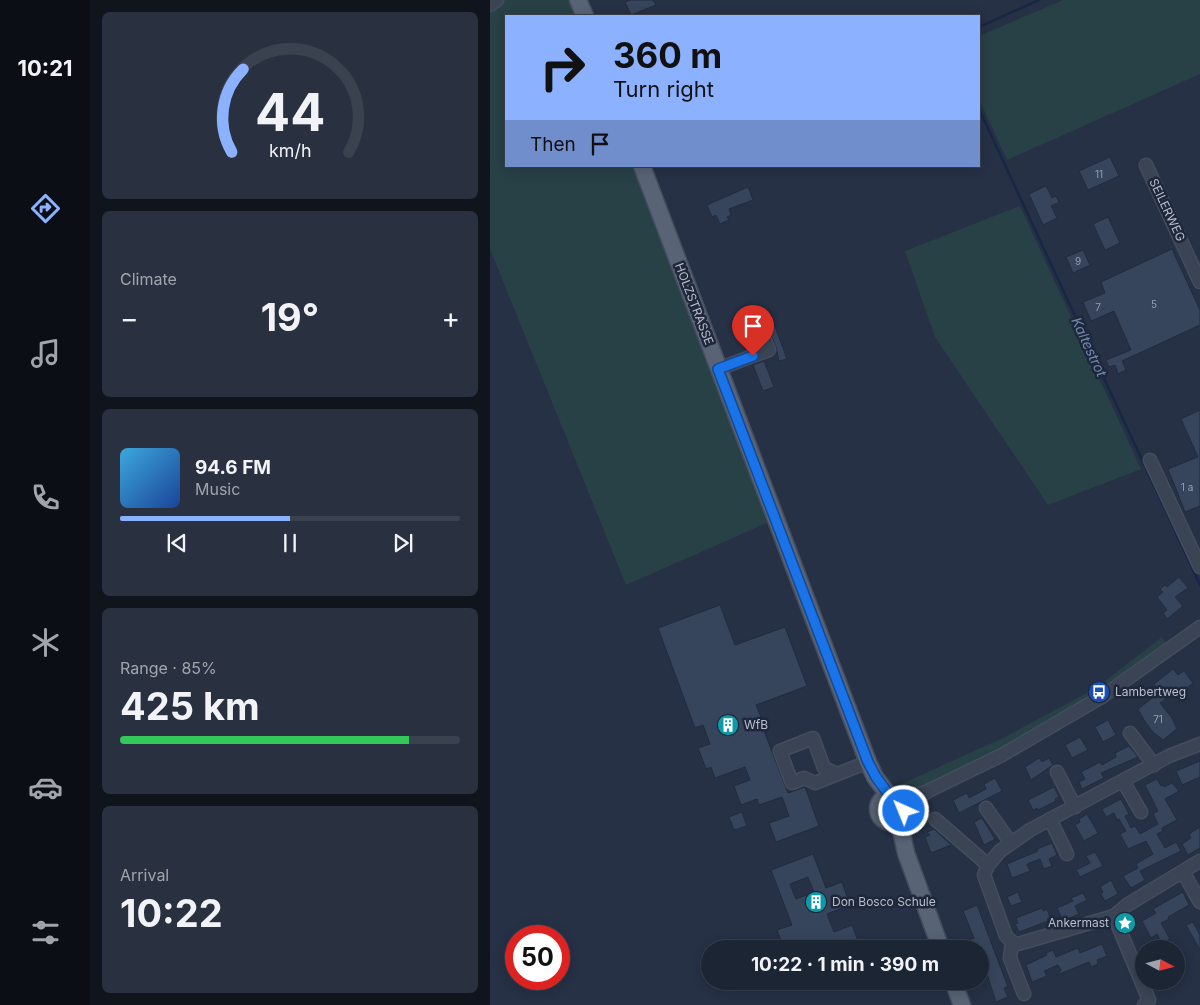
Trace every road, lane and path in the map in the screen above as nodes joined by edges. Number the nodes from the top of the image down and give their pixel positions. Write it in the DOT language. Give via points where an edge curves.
graph roads {
  1 [pos="497,0"];
  2 [pos="578,0"];
  3 [pos="490,4"];
  4 [pos="584,15"];
  5 [pos="1146,164"];
  6 [pos="642,167"];
  7 [pos="1200,282"];
  8 [pos="764,336"];
  9 [pos="718,369"];
  10 [pos="1150,460"];
  11 [pos="1200,566"];
  12 [pos="1200,627"];
  13 [pos="1130,733"];
  14 [pos="1200,744"];
  15 [pos="868,762"];
  16 [pos="1154,765"];
  17 [pos="1057,772"];
  18 [pos="837,774"];
  19 [pos="1123,781"];
  20 [pos="1075,807"];
  21 [pos="894,808"];
  22 [pos="986,808"];
  23 [pos="1141,812"];
  24 [pos="936,819"];
  25 [pos="1050,819"];
  26 [pos="1011,843"];
  27 [pos="1067,854"];
  28 [pos="1200,861"];
  29 [pos="988,865"];
  30 [pos="1183,872"];
  31 [pos="1200,902"];
  32 [pos="1114,916"];
  33 [pos="938,940"];
  34 [pos="1012,942"];
  35 [pos="956,990"];
  36 [pos="1024,994"];
  37 [pos="962,1005"];
  38 [pos="1144,1005"];
  1 -- 3 [label="street"];
  2 -- 4 [label="main road"];
  5 -- 7 [label="street, SEILERWEG"];
  6 -- 9 [label="main road, HOLZSTRASSE"];
  8 -- 9 [label="street" via="770,354"];
  9 -- 15 [label="main road, HOLZSTRASSE"];
  10 -- 11 [label="street"];
  12 -- 21 [label="street" via="1103,696 1002,755"];
  13 -- 16 [label="street"];
  14 -- 16 [label="street"];
  15 -- 18 [label="street"];
  15 -- 21 [label="main road, HOLZSTRASSE"];
  16 -- 19 [label="street"];
  17 -- 20 [label="street"];
  18 -- 18 [label="street" via="824,768 812,738 780,751 792,783 804,778 815,783"];
  19 -- 20 [label="street"];
  19 -- 23 [label="street"];
  20 -- 25 [label="street"];
  21 -- 33 [label="main road, HOLZSTRASSE" via="906,853"];
  22 -- 26 [label="street"];
  24 -- 29 [label="street"];
  25 -- 26 [label="street"];
  25 -- 27 [label="street"];
  26 -- 29 [label="street"];
  28 -- 30 [label="street"];
  29 -- 34 [label="street" via="984,880 1006,936"];
  30 -- 31 [label="street"];
  30 -- 32 [label="street"];
  32 -- 34 [label="street" via="1025,943"];
  32 -- 38 [label="street" via="1149,1000"];
  34 -- 36 [label="street" via="1010,958"];
  35 -- 37 [label="main road"];
}
